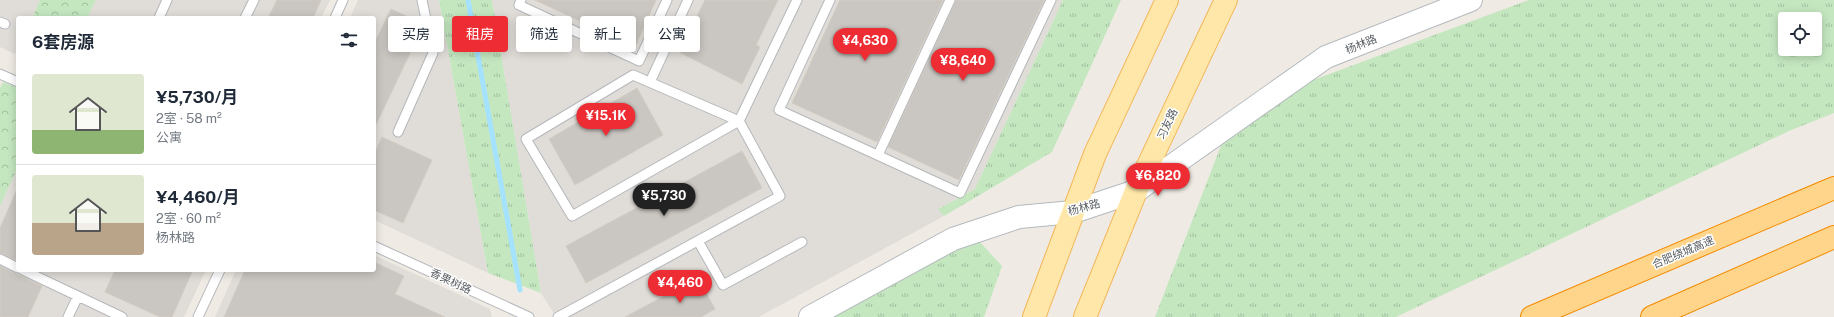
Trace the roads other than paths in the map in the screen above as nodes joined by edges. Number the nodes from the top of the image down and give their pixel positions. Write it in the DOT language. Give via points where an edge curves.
graph roads {
  1 [pos="167,0"];
  2 [pos="254,0"];
  3 [pos="343,0"];
  4 [pos="422,0"];
  5 [pos="521,0"];
  6 [pos="667,0"];
  7 [pos="688,0"];
  8 [pos="797,0"];
  9 [pos="830,0"];
  10 [pos="950,0"];
  11 [pos="1051,0"];
  12 [pos="1167,0"];
  13 [pos="1226,0"];
  14 [pos="1471,0"];
  15 [pos="159,16"];
  16 [pos="246,16"];
  17 [pos="336,16"];
  18 [pos="0,74"];
  19 [pos="16,81"];
  20 [pos="650,82"];
  21 [pos="739,121"];
  22 [pos="398,132"];
  23 [pos="878,155"];
  24 [pos="1834,188"];
  25 [pos="1136,192"];
  26 [pos="1073,212"];
  27 [pos="1834,237"];
  28 [pos="698,241"];
  29 [pos="802,242"];
  30 [pos="376,247"];
  31 [pos="0,259"];
  32 [pos="16,267"];
  33 [pos="27,272"];
  34 [pos="219,272"];
  35 [pos="78,296"];
  36 [pos="68,317"];
  37 [pos="122,317"];
  38 [pos="198,317"];
  39 [pos="529,317"];
  40 [pos="558,317"];
  41 [pos="810,317"];
  42 [pos="1034,317"];
  43 [pos="1085,317"];
  44 [pos="1532,317"];
  45 [pos="1652,317"];
  1 -- 15 [label="lane"];
  2 -- 16 [label="lane"];
  3 -- 17 [label="lane"];
  4 -- 22 [label="lane" via="433,53"];
  5 -- 6 [label="lane" via="519,4 638,61"];
  7 -- 20 [label="lane"];
  8 -- 21 [label="lane"];
  9 -- 23 [label="lane" via="780,110"];
  10 -- 23 [label="lane"];
  11 -- 23 [label="lane" via="960,193"];
  12 -- 26 [label="main road" via="1095,154"];
  13 -- 25 [label="main road, 习友路"];
  14 -- 25 [label="street, 杨林路" via="1326,57"];
  18 -- 19 [label="lane"];
  20 -- 21 [label="lane"];
  20 -- 21 [label="lane" via="633,75 526,139 572,216"];
  21 -- 28 [label="lane" via="780,196"];
  24 -- 44 [label="highway, 合肥绕城高速"];
  25 -- 26 [label="street, 杨林路"];
  25 -- 43 [label="main road, 习友路"];
  26 -- 41 [label="street, 杨林路" via="1019,217 953,239"];
  26 -- 42 [label="main road"];
  27 -- 45 [label="highway"];
  28 -- 29 [label="lane" via="723,285"];
  28 -- 40 [label="lane"];
  30 -- 39 [label="lane, 香果树路"];
  31 -- 32 [label="lane"];
  33 -- 35 [label="lane"];
  34 -- 38 [label="lane"];
  35 -- 36 [label="lane"];
  35 -- 37 [label="lane"];
}
